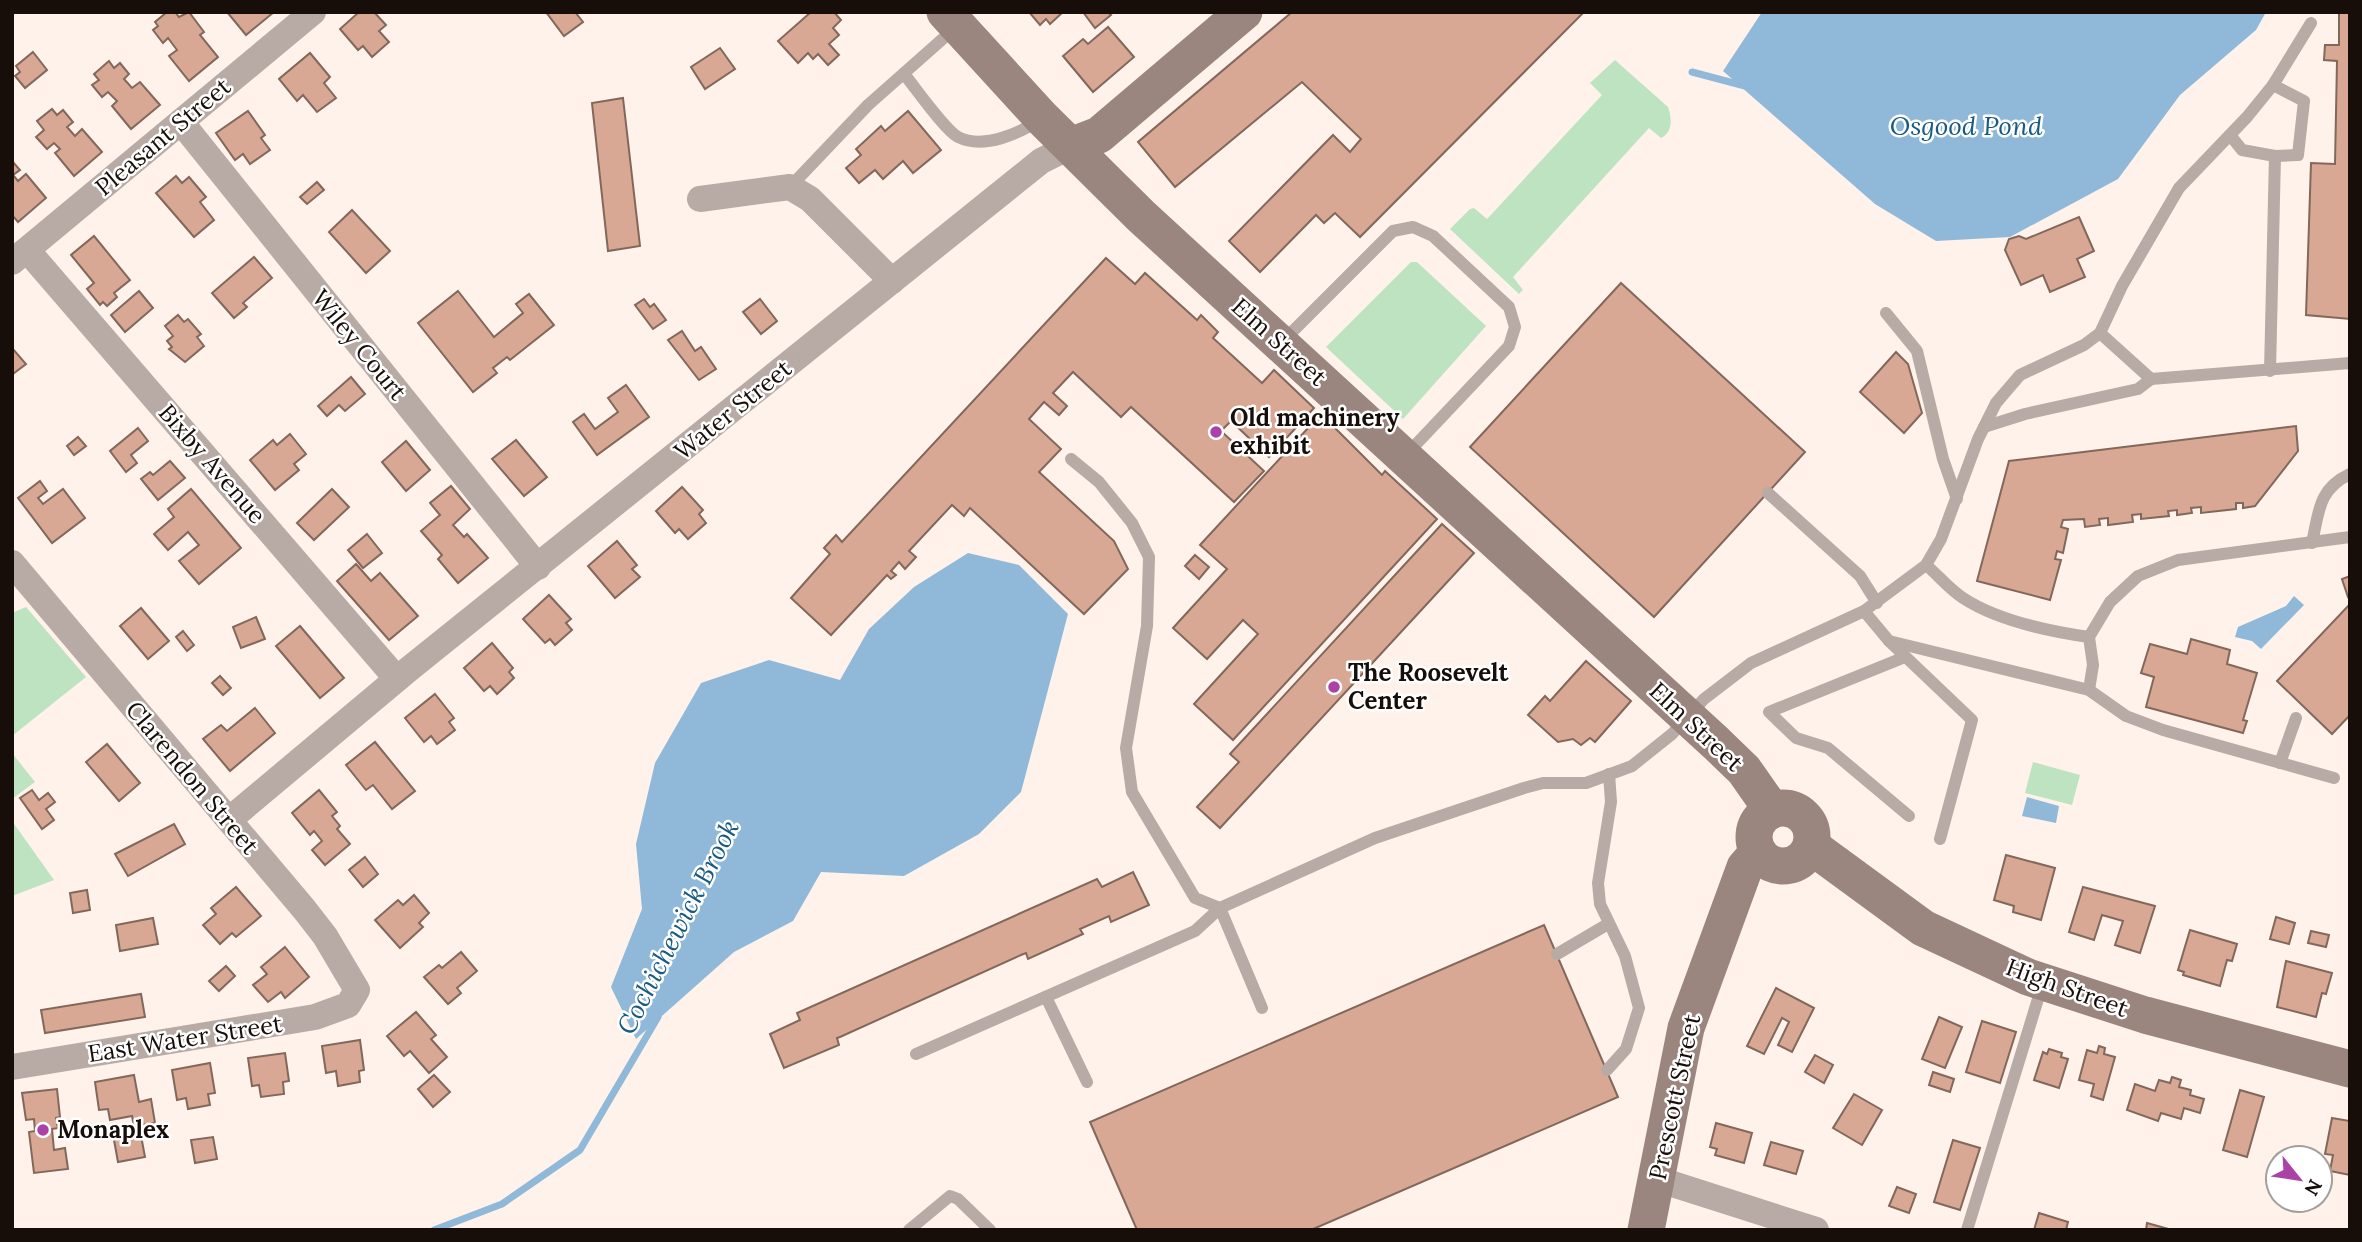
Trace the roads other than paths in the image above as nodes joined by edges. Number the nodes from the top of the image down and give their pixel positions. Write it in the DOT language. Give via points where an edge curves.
graph roads {
  1 [pos="313,12"];
  2 [pos="1244,12"];
  3 [pos="952,19"];
  4 [pos="2311,23"];
  5 [pos="904,74"];
  6 [pos="2273,85"];
  7 [pos="1042,118"];
  8 [pos="181,122"];
  9 [pos="2230,135"];
  10 [pos="1073,145"];
  11 [pos="2275,156"];
  12 [pos="790,187"];
  13 [pos="700,199"];
  14 [pos="19,256"];
  15 [pos="892,281"];
  16 [pos="1886,313"];
  17 [pos="2100,333"];
  18 [pos="1280,344"];
  19 [pos="2350,363"];
  20 [pos="2270,371"];
  21 [pos="2151,379"];
  22 [pos="1984,427"];
  23 [pos="1405,456"];
  24 [pos="1071,459"];
  25 [pos="2350,474"];
  26 [pos="1768,492"];
  27 [pos="1957,499"];
  28 [pos="2350,537"];
  29 [pos="2312,543"];
  30 [pos="12,563"];
  31 [pos="1926,565"];
  32 [pos="538,567"];
  33 [pos="1877,603"];
  34 [pos="1864,611"];
  35 [pos="2089,637"];
  36 [pos="1889,641"];
  37 [pos="1905,657"];
  38 [pos="397,679"];
  39 [pos="2089,690"];
  40 [pos="1687,718"];
  41 [pos="2296,718"];
  42 [pos="2280,763"];
  43 [pos="1609,775"];
  44 [pos="2334,778"];
  45 [pos="1772,810"];
  46 [pos="1909,816"];
  47 [pos="230,819"];
  48 [pos="1940,839"];
  49 [pos="1811,846"];
  50 [pos="1758,852"];
  51 [pos="1220,908"];
  52 [pos="1608,924"];
  53 [pos="1557,954"];
  54 [pos="2043,983"];
  55 [pos="1046,997"];
  56 [pos="353,1000"];
  57 [pos="1262,1008"];
  58 [pos="916,1054"];
  59 [pos="12,1067"];
  60 [pos="2350,1069"];
  61 [pos="1607,1070"];
  62 [pos="1087,1082"];
  63 [pos="1657,1179"];
  64 [pos="909,1230"];
  65 [pos="990,1230"];
  66 [pos="1646,1230"];
  67 [pos="1816,1230"];
  68 [pos="1967,1230"];
  1 -- 8 [label="street, Pleasant Street"];
  2 -- 10 [label="street, Water Street" via="1100,135"];
  3 -- 5 [label="lane"];
  3 -- 7 [label="street, Elm Street"];
  4 -- 6 [label="lane"];
  5 -- 7 [label="lane" via="958,136 982,141 1020,134"];
  5 -- 12 [label="lane"];
  6 -- 9 [label="lane"];
  6 -- 11 [label="lane" via="2304,101 2298,155"];
  7 -- 10 [label="street, Elm Street"];
  8 -- 14 [label="street, Pleasant Street"];
  8 -- 32 [label="street, Wiley Court"];
  9 -- 11 [label="lane" via="2242,150"];
  9 -- 17 [label="lane" via="2166,207"];
  10 -- 15 [label="street, Water Street" via="1041,160"];
  10 -- 18 [label="street, Elm Street" via="1141,216"];
  11 -- 20 [label="lane"];
  12 -- 13 [label="street"];
  12 -- 15 [label="street" via="810,199"];
  14 -- 38 [label="street, Bixby Avenue"];
  15 -- 32 [label="street, Water Street"];
  16 -- 27 [label="lane" via="1917,351"];
  17 -- 21 [label="lane"];
  17 -- 22 [label="lane" via="2020,375 1996,403"];
  18 -- 23 [label="street, Elm Street"];
  18 -- 23 [label="lane" via="1393,231 1413,227 1433,236 1509,307 1515,327 1510,346"];
  19 -- 20 [label="lane"];
  20 -- 21 [label="lane"];
  21 -- 22 [label="lane" via="2138,389"];
  22 -- 27 [label="lane"];
  23 -- 40 [label="street, Elm Street"];
  24 -- 51 [label="lane" via="1099,482 1132,523 1149,557 1147,626 1126,748 1132,792 1195,898"];
  25 -- 29 [label="lane" via="2332,483"];
  26 -- 33 [label="lane" via="1860,576"];
  27 -- 31 [label="lane"];
  28 -- 29 [label="lane"];
  29 -- 35 [label="lane" via="2178,560 2138,576 2110,602"];
  30 -- 47 [label="street, Clarendon Street"];
  31 -- 33 [label="lane"];
  31 -- 35 [label="lane" via="1962,597 1992,613"];
  32 -- 38 [label="street, Water Street"];
  33 -- 34 [label="lane"];
  34 -- 36 [label="lane"];
  34 -- 40 [label="lane" via="1751,663"];
  35 -- 39 [label="lane" via="2093,665"];
  36 -- 37 [label="lane"];
  36 -- 39 [label="lane"];
  37 -- 46 [label="lane" via="1769,712 1796,738 1828,748"];
  37 -- 48 [label="lane" via="1972,720"];
  38 -- 47 [label="street, Water Street"];
  39 -- 42 [label="lane" via="2126,716"];
  40 -- 43 [label="lane" via="1632,766"];
  40 -- 45 [label="street, Elm Street" via="1744,770"];
  41 -- 42 [label="lane"];
  42 -- 44 [label="lane"];
  43 -- 51 [label="lane" via="1586,783 1524,788 1375,838"];
  43 -- 52 [label="lane" via="1611,802 1598,883"];
  45 -- 49 [label="street" via="1782,807 1801,813 1811,828"];
  45 -- 50 [label="street" via="1754,832"];
  47 -- 56 [label="street, Clarendon Street" via="326,936 355,983"];
  49 -- 50 [label="street" via="1801,861 1783,866 1765,860"];
  49 -- 54 [label="street, High Street" via="1923,928"];
  50 -- 63 [label="street, Prescott Street" via="1745,867 1686,1028"];
  51 -- 55 [label="lane" via="1195,931"];
  51 -- 57 [label="lane"];
  52 -- 53 [label="lane"];
  52 -- 61 [label="lane" via="1625,956 1639,1008 1626,1049"];
  54 -- 60 [label="street, High Street"];
  54 -- 68 [label="lane"];
  55 -- 58 [label="lane"];
  55 -- 62 [label="lane"];
  56 -- 59 [label="street, East Water Street" via="315,1017"];
  63 -- 66 [label="street, Prescott Street"];
  63 -- 67 [label="street"];
  64 -- 65 [label="lane" via="950,1196"];
}
